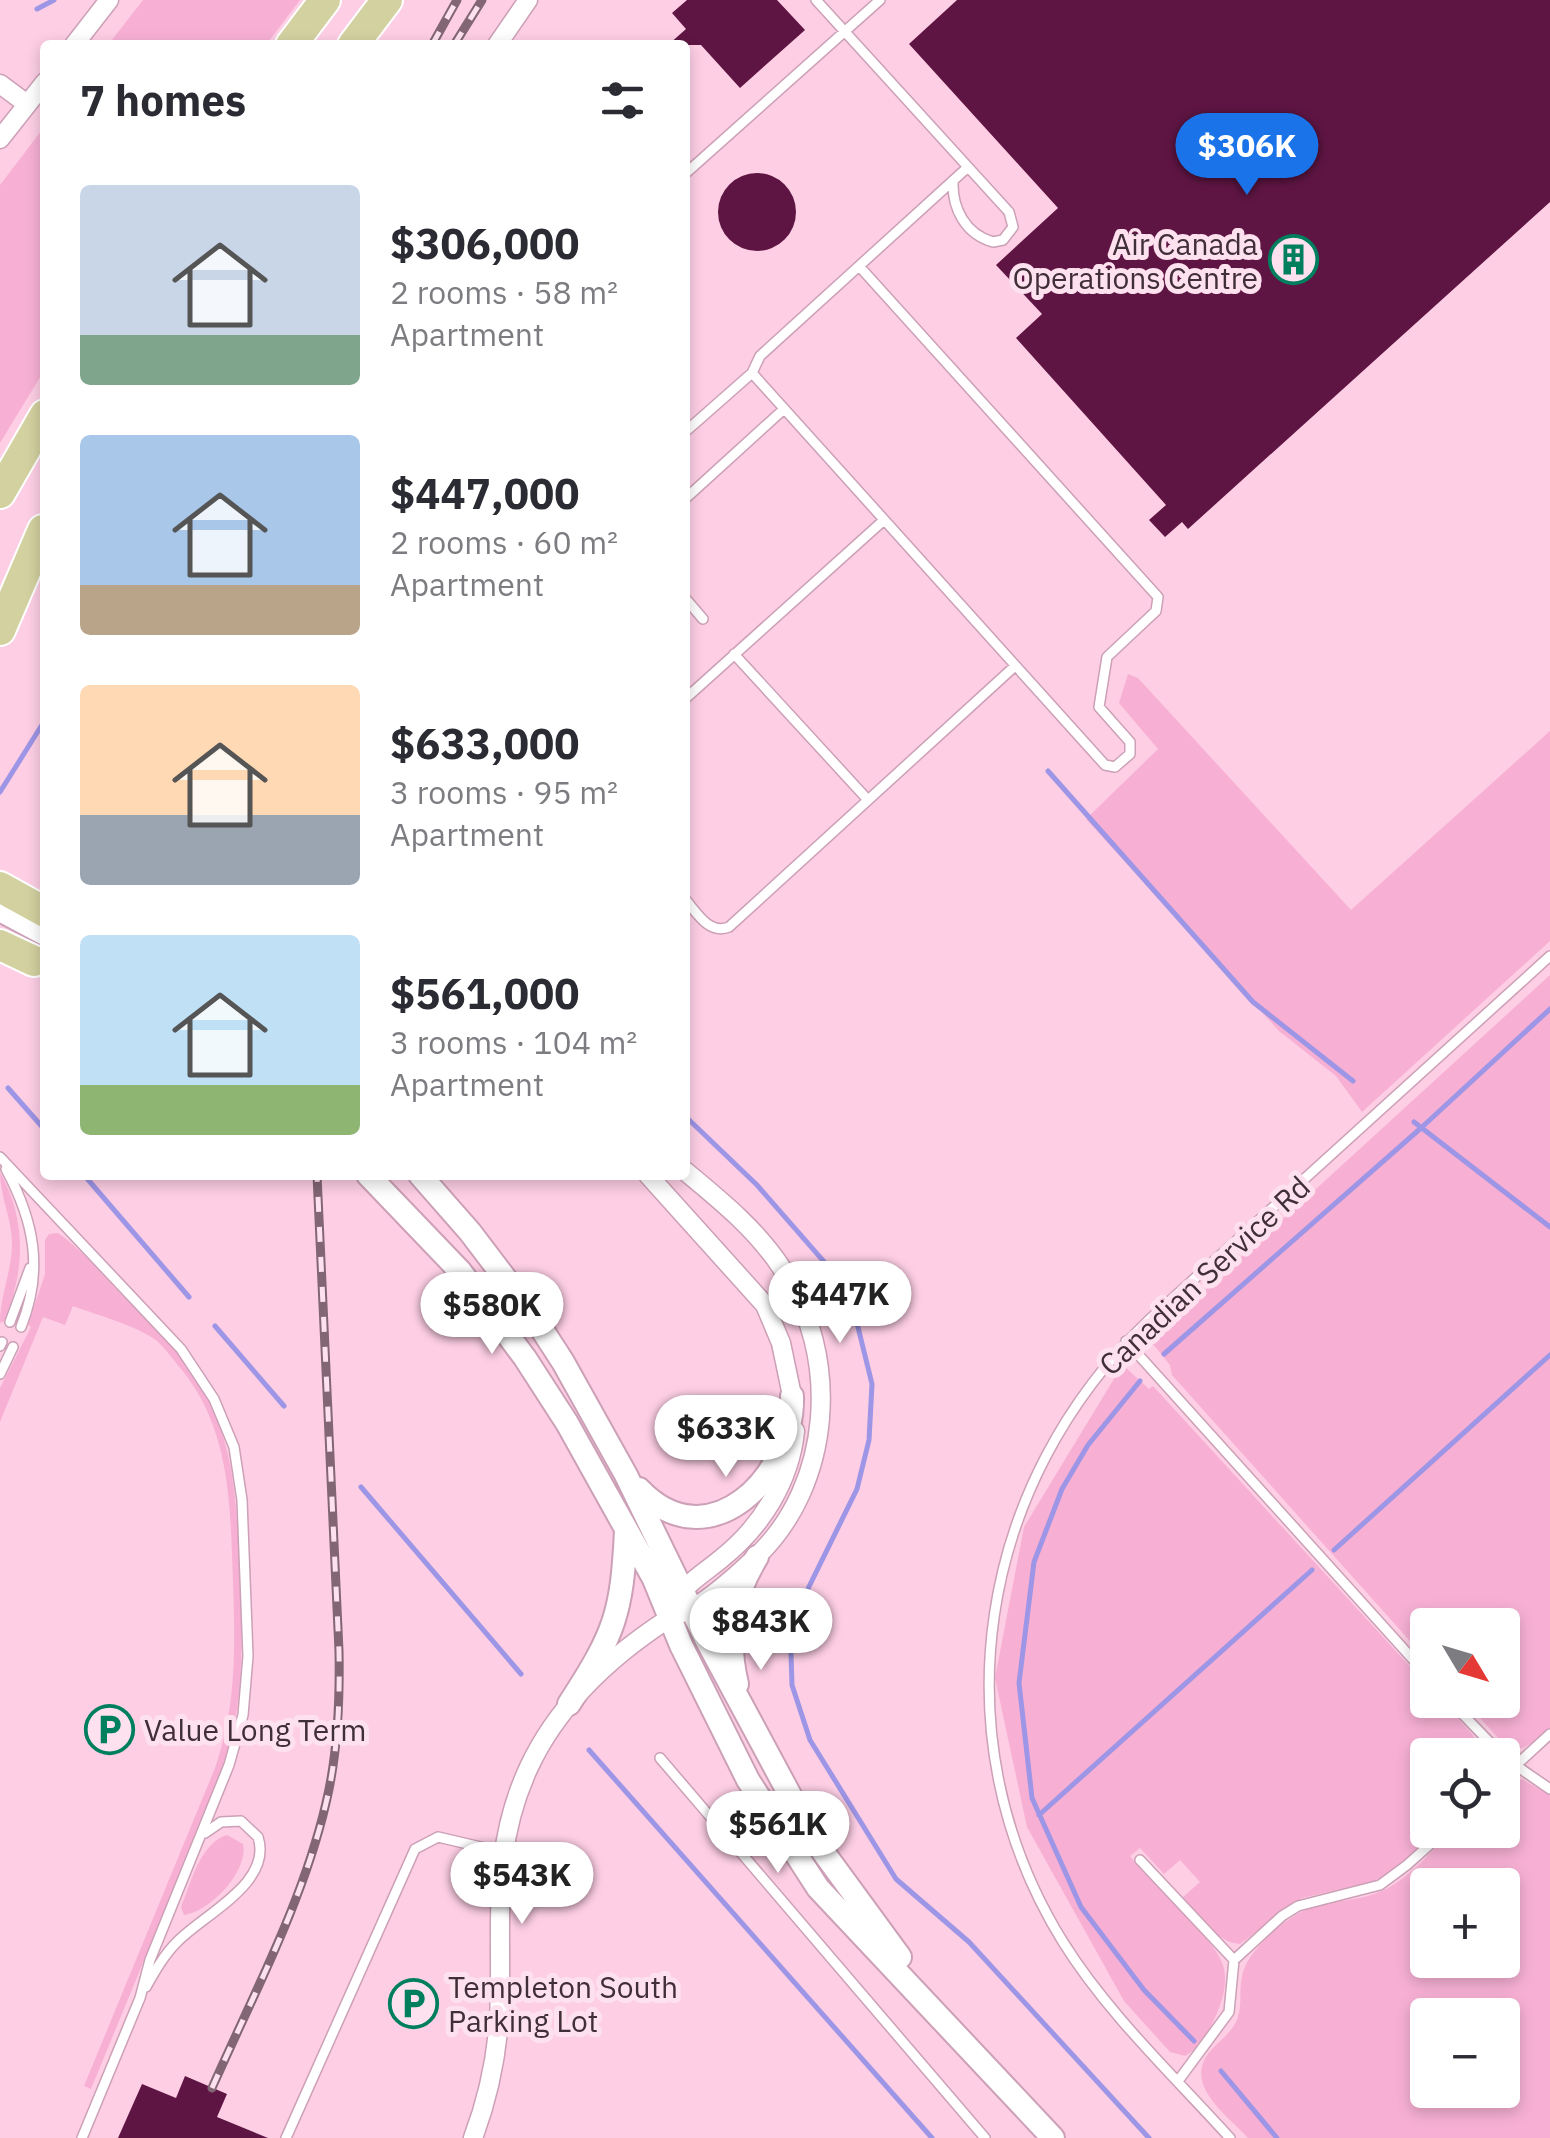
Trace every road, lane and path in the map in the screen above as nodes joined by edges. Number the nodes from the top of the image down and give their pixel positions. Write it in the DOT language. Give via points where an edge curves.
graph roads {
  1 [pos="109,0"];
  2 [pos="325,0"];
  3 [pos="387,0"];
  4 [pos="528,0"];
  5 [pos="816,0"];
  6 [pos="880,0"];
  7 [pos="845,32"];
  8 [pos="78,40"];
  9 [pos="295,40"];
  10 [pos="357,40"];
  11 [pos="500,40"];
  12 [pos="0,84"];
  13 [pos="40,88"];
  14 [pos="27,104"];
  15 [pos="0,140"];
  16 [pos="968,167"];
  17 [pos="690,170"];
  18 [pos="953,181"];
  19 [pos="859,266"];
  20 [pos="752,373"];
  21 [pos="784,409"];
  22 [pos="40,424"];
  23 [pos="690,428"];
  24 [pos="0,493"];
  25 [pos="690,494"];
  26 [pos="884,520"];
  27 [pos="40,536"];
  28 [pos="40,538"];
  29 [pos="690,604"];
  30 [pos="0,609"];
  31 [pos="704,619"];
  32 [pos="0,630"];
  33 [pos="734,654"];
  34 [pos="1015,666"];
  35 [pos="690,694"];
  36 [pos="868,800"];
  37 [pos="0,887"];
  38 [pos="690,904"];
  39 [pos="40,909"];
  40 [pos="0,910"];
  41 [pos="0,942"];
  42 [pos="40,952"];
  43 [pos="40,953"];
  44 [pos="1550,956"];
  45 [pos="0,1158"];
  46 [pos="690,1176"];
  47 [pos="373,1180"];
  48 [pos="424,1180"];
  49 [pos="652,1180"];
  50 [pos="33,1256"];
  51 [pos="10,1322"];
  52 [pos="21,1327"];
  53 [pos="1126,1341"];
  54 [pos="12,1347"];
  55 [pos="0,1374"];
  56 [pos="792,1396"];
  57 [pos="626,1475"];
  58 [pos="626,1530"];
  59 [pos="757,1557"];
  60 [pos="688,1599"];
  61 [pos="670,1618"];
  62 [pos="1410,1656"];
  63 [pos="569,1704"];
  64 [pos="1467,1718"];
  65 [pos="755,1734"];
  66 [pos="1550,1734"];
  67 [pos="1486,1738"];
  68 [pos="660,1758"];
  69 [pos="1520,1761"];
  70 [pos="1520,1768"];
  71 [pos="1550,1788"];
  72 [pos="200,1838"];
  73 [pos="1426,1848"];
  74 [pos="502,1852"];
  75 [pos="1140,1860"];
  76 [pos="1234,1960"];
  77 [pos="140,1998"];
  78 [pos="966,2041"];
  79 [pos="1178,2080"];
  80 [pos="1226,2136"];
  81 [pos="82,2138"];
  82 [pos="286,2138"];
  83 [pos="472,2138"];
  84 [pos="985,2138"];
  85 [pos="1053,2138"];
  1 -- 8 [label="street"];
  2 -- 9 [label="main road"];
  3 -- 10 [label="main road"];
  4 -- 11 [label="street"];
  5 -- 7 [label="lane"];
  6 -- 7 [label="lane"];
  7 -- 16 [label="lane"];
  7 -- 17 [label="lane"];
  12 -- 14 [label="street"];
  13 -- 14 [label="street"];
  14 -- 15 [label="street"];
  16 -- 18 [label="lane"];
  16 -- 18 [label="lane" via="1009,212 1007,236 993,242 980,237 954,209"];
  18 -- 19 [label="lane"];
  19 -- 20 [label="lane" via="760,356"];
  19 -- 34 [label="lane" via="1158,597 1156,612 1104,661 1099,707 1132,748 1114,768"];
  20 -- 21 [label="lane"];
  20 -- 23 [label="lane"];
  21 -- 25 [label="lane"];
  21 -- 26 [label="lane"];
  22 -- 24 [label="main road"];
  26 -- 33 [label="lane"];
  26 -- 34 [label="lane"];
  27 -- 30 [label="main road"];
  28 -- 32 [label="main road"];
  29 -- 31 [label="lane"];
  33 -- 35 [label="lane"];
  33 -- 36 [label="lane"];
  34 -- 36 [label="lane"];
  36 -- 38 [label="lane" via="725,929 710,926"];
  37 -- 39 [label="main road"];
  40 -- 42 [label="street"];
  41 -- 43 [label="main road"];
  44 -- 53 [label="lane, Canadian Service Rd"];
  45 -- 50 [label="lane" via="24,1203"];
  45 -- 72 [label="lane" via="181,1349 214,1399 234,1447 242,1500 246,1691 239,1734"];
  46 -- 59 [label="street" via="757,1236 784,1271 804,1310 820,1369 820,1429 806,1481"];
  47 -- 58 [label="street" via="460,1270 494,1316 567,1423"];
  48 -- 57 [label="street" via="530,1310"];
  49 -- 56 [label="street" via="764,1305 781,1343"];
  50 -- 51 [label="lane"];
  50 -- 52 [label="lane" via="34,1291"];
  53 -- 62 [label="lane"];
  53 -- 79 [label="lane, Canadian Service Rd" via="1083,1392 1042,1458 1014,1528 992,1624 991,1730 1010,1826 1044,1910 1098,1992"];
  54 -- 55 [label="lane"];
  56 -- 57 [label="street" via="792,1422 780,1452 736,1507 703,1516 673,1513"];
  56 -- 60 [label="street" via="792,1452 766,1511"];
  57 -- 60 [label="street"];
  58 -- 61 [label="street"];
  58 -- 63 [label="street" via="618,1614 602,1654"];
  59 -- 60 [label="street"];
  59 -- 65 [label="street" via="740,1587 730,1628 732,1666"];
  60 -- 61 [label="street"];
  60 -- 65 [label="street"];
  61 -- 63 [label="street"];
  61 -- 78 [label="street" via="748,1780 818,1888"];
  63 -- 74 [label="street" via="530,1766"];
  64 -- 67 [label="lane"];
  65 -- 78 [label="street" via="813,1838"];
  66 -- 69 [label="lane"];
  68 -- 84 [label="lane"];
  70 -- 71 [label="lane"];
  72 -- 77 [label="lane"];
  72 -- 77 [label="lane" via="221,1822 241,1822 258,1838 260,1862 176,1942"];
  73 -- 76 [label="lane" via="1380,1884 1298,1906"];
  74 -- 82 [label="lane" via="438,1837 415,1849"];
  74 -- 83 [label="street" via="498,2022 488,2091"];
  75 -- 76 [label="lane"];
  76 -- 79 [label="lane" via="1230,2012"];
  77 -- 81 [label="lane"];
  78 -- 85 [label="street"];
  79 -- 80 [label="lane, Canadian Service Rd"];
}
